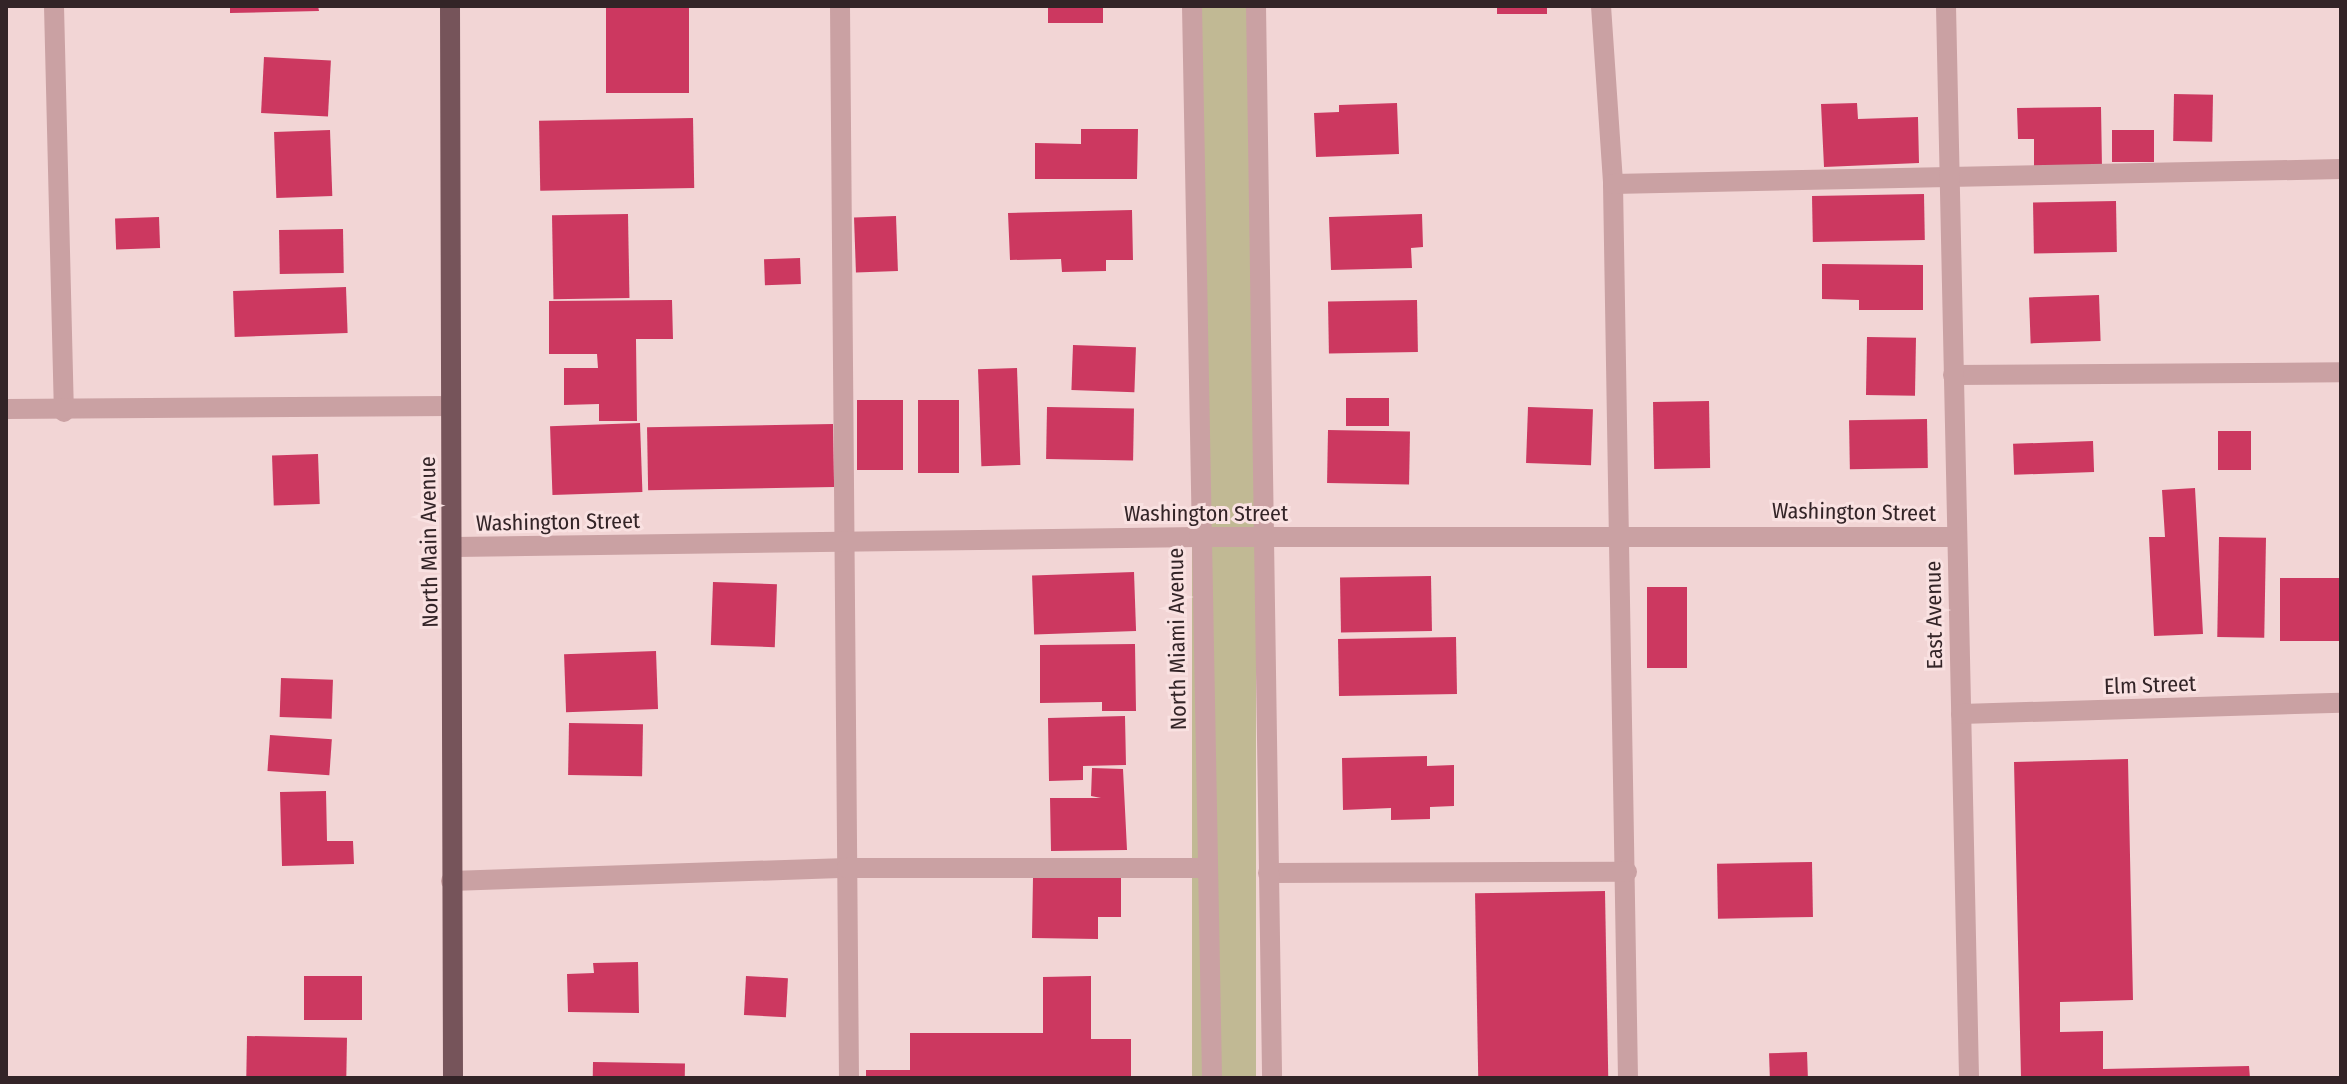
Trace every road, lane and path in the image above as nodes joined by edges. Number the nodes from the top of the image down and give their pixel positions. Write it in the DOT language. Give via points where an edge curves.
graph roads {
  1 [pos="54,6"];
  2 [pos="450,6"];
  3 [pos="840,6"];
  4 [pos="1192,6"];
  5 [pos="1256,6"];
  6 [pos="1601,6"];
  7 [pos="1946,6"];
  8 [pos="2341,169"];
  9 [pos="1951,177"];
  10 [pos="1613,184"];
  11 [pos="2341,372"];
  12 [pos="1953,375"];
  13 [pos="450,406"];
  14 [pos="6,409"];
  15 [pos="64,412"];
  16 [pos="1620,535"];
  17 [pos="1199,537"];
  18 [pos="1261,537"];
  19 [pos="1957,537"];
  20 [pos="845,542"];
  21 [pos="455,547"];
  22 [pos="2341,703"];
  23 [pos="1961,714"];
  24 [pos="847,868"];
  25 [pos="1207,868"];
  26 [pos="1627,872"];
  27 [pos="1268,873"];
  28 [pos="451,881"];
  29 [pos="453,1078"];
  30 [pos="849,1078"];
  31 [pos="1212,1078"];
  32 [pos="1272,1078"];
  33 [pos="1628,1078"];
  34 [pos="1969,1078"];
  1 -- 15 [label="street"];
  2 -- 13 [label="main road, North Main Avenue"];
  3 -- 20 [label="street"];
  4 -- 17 [label="street, North Miami Avenue"];
  5 -- 18 [label="street"];
  6 -- 10 [label="street"];
  7 -- 9 [label="street, East Avenue"];
  8 -- 9 [label="street"];
  9 -- 10 [label="street"];
  9 -- 12 [label="street, East Avenue"];
  10 -- 16 [label="street"];
  11 -- 12 [label="street"];
  12 -- 19 [label="street, East Avenue"];
  13 -- 15 [label="street"];
  13 -- 21 [label="main road, North Main Avenue"];
  14 -- 15 [label="street"];
  16 -- 18 [label="street, Washington Street"];
  16 -- 19 [label="street, Washington Street"];
  16 -- 26 [label="street"];
  17 -- 18 [label="street, Washington Street"];
  17 -- 20 [label="street, Washington Street"];
  17 -- 25 [label="street, North Miami Avenue"];
  18 -- 27 [label="street"];
  19 -- 23 [label="street, East Avenue"];
  20 -- 21 [label="street, Washington Street"];
  20 -- 24 [label="street"];
  21 -- 28 [label="main road, North Main Avenue"];
  22 -- 23 [label="street, Elm Street"];
  23 -- 34 [label="street, East Avenue"];
  24 -- 25 [label="street"];
  24 -- 28 [label="street"];
  24 -- 30 [label="street"];
  25 -- 31 [label="street, North Miami Avenue"];
  26 -- 27 [label="street"];
  26 -- 33 [label="street"];
  27 -- 32 [label="street"];
  28 -- 29 [label="main road, North Main Avenue"];
}
